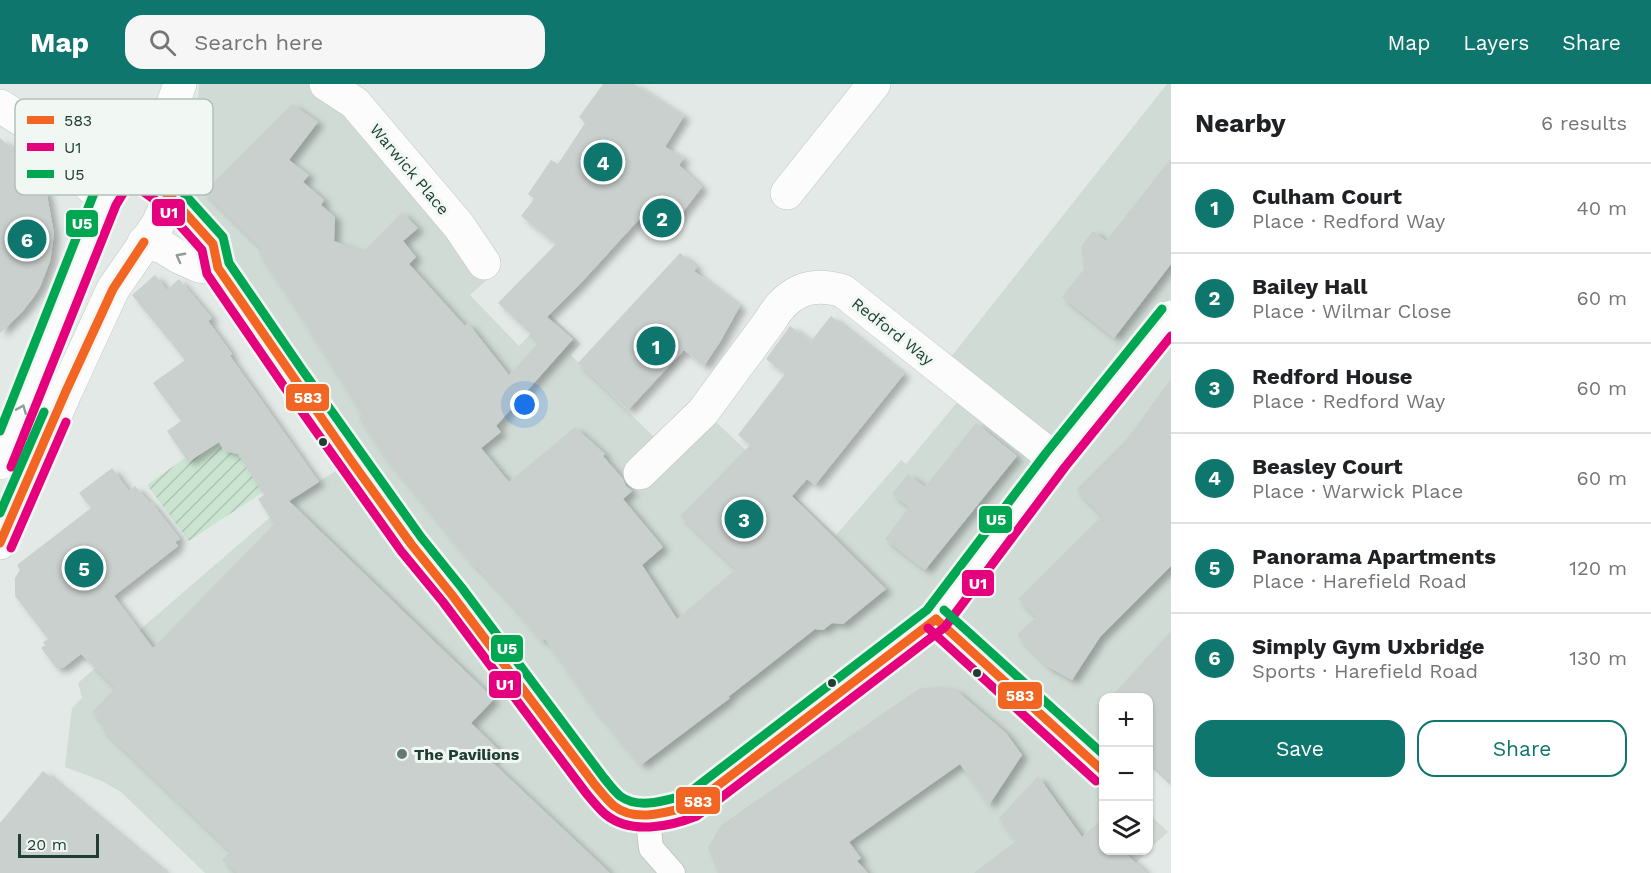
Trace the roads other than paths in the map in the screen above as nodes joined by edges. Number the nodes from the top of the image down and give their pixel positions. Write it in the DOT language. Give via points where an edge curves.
graph roads {
  1 [pos="326,84"];
  2 [pos="873,84"];
  3 [pos="0,106"];
  4 [pos="15,116"];
  5 [pos="787,193"];
  6 [pos="101,195"];
  7 [pos="108,195"];
  8 [pos="170,195"];
  9 [pos="105,199"];
  10 [pos="144,242"];
  11 [pos="484,263"];
  12 [pos="218,268"];
  13 [pos="1171,317"];
  14 [pos="1056,460"];
  15 [pos="0,463"];
  16 [pos="640,473"];
  17 [pos="0,543"];
  18 [pos="648,817"];
  19 [pos="673,873"];
  1 -- 11 [label="street, Warwick Place" via="355,103 459,226"];
  2 -- 5 [label="street"];
  3 -- 4 [label="street"];
  6 -- 9 [label="street"];
  7 -- 9 [label="street"];
  8 -- 10 [label="street" via="158,224"];
  8 -- 12 [label="street" via="213,244"];
  15 -- 9 [label="street, one-way"];
  12 -- 10 [label="street, one-way" via="199,266 163,247"];
  10 -- 17 [label="street" via="113,289"];
  12 -- 18 [label="street" via="411,544 595,785 620,809"];
  13 -- 14 [label="street"];
  14 -- 16 [label="street, Redford Way" via="843,291 818,286 798,292 784,302 703,412"];
  14 -- 18 [label="street" via="936,619 691,806"];
  18 -- 19 [label="street" via="651,848"];
}
